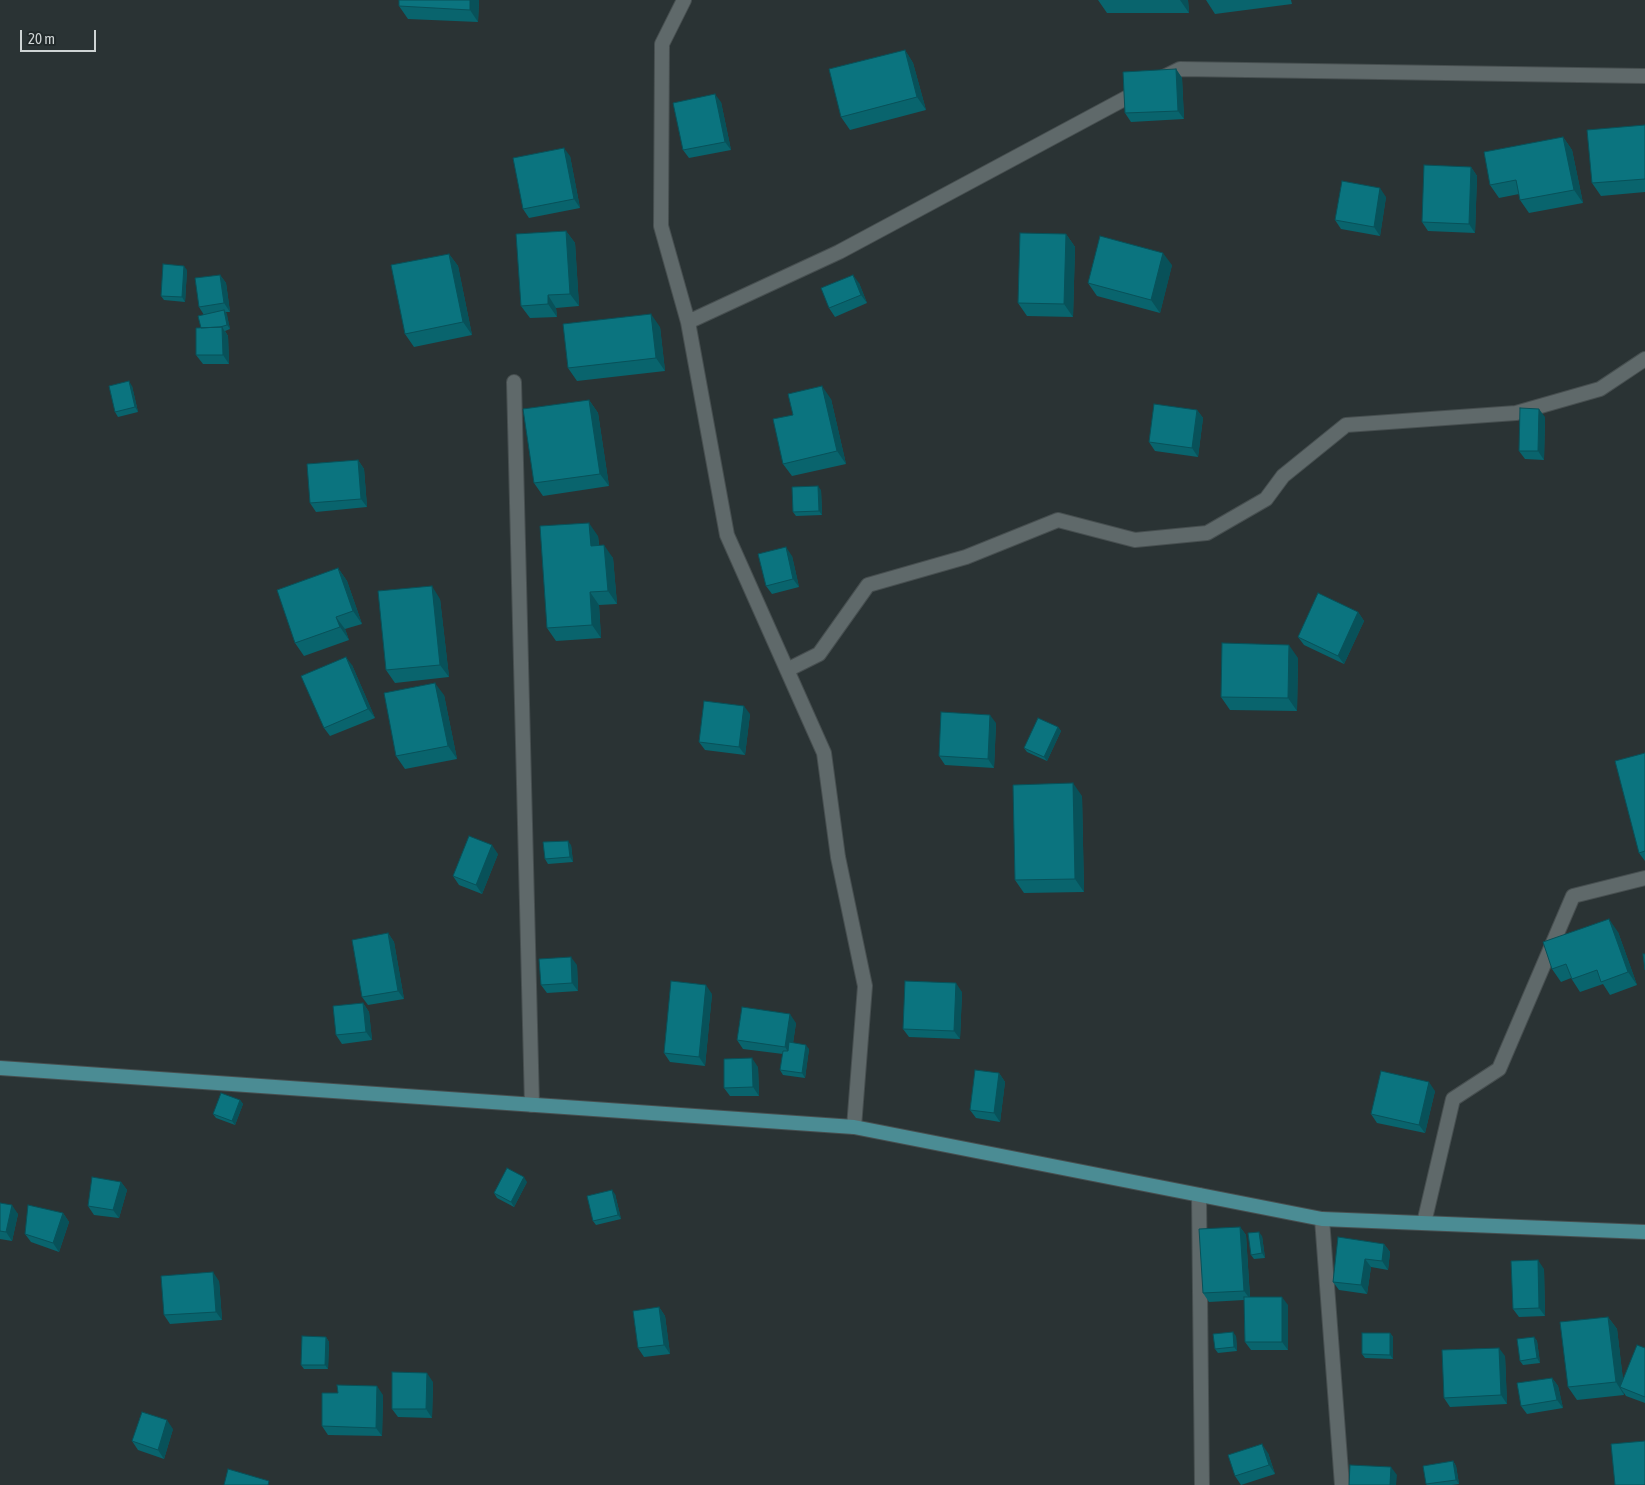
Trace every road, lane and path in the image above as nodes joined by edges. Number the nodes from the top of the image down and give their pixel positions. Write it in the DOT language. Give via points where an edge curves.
graph roads {
  1 [pos="684,0"];
  2 [pos="1645,76"];
  3 [pos="688,322"];
  4 [pos="1645,359"];
  5 [pos="514,382"];
  6 [pos="787,670"];
  7 [pos="1645,878"];
  8 [pos="0,1068"];
  9 [pos="532,1104"];
  10 [pos="854,1127"];
  11 [pos="1199,1195"];
  12 [pos="1322,1219"];
  13 [pos="1424,1223"];
  14 [pos="1645,1232"];
  15 [pos="1202,1485"];
  16 [pos="1342,1485"];
  1 -- 3 [label="street" via="662,44 661,226"];
  2 -- 3 [label="street" via="1180,69 840,252"];
  3 -- 6 [label="street" via="727,536"];
  4 -- 6 [label="street" via="1600,389 1516,413 1346,425 1283,476 1266,499 1207,533 1135,540 1058,520 966,557 868,585 819,654"];
  5 -- 9 [label="street"];
  6 -- 10 [label="street" via="824,753 838,857 865,986"];
  7 -- 13 [label="street" via="1573,896 1499,1069 1453,1098"];
  8 -- 9 [label="main road"];
  9 -- 10 [label="main road"];
  10 -- 11 [label="main road"];
  11 -- 12 [label="main road"];
  11 -- 15 [label="street"];
  12 -- 13 [label="main road"];
  12 -- 16 [label="street"];
  13 -- 14 [label="main road"];
}
